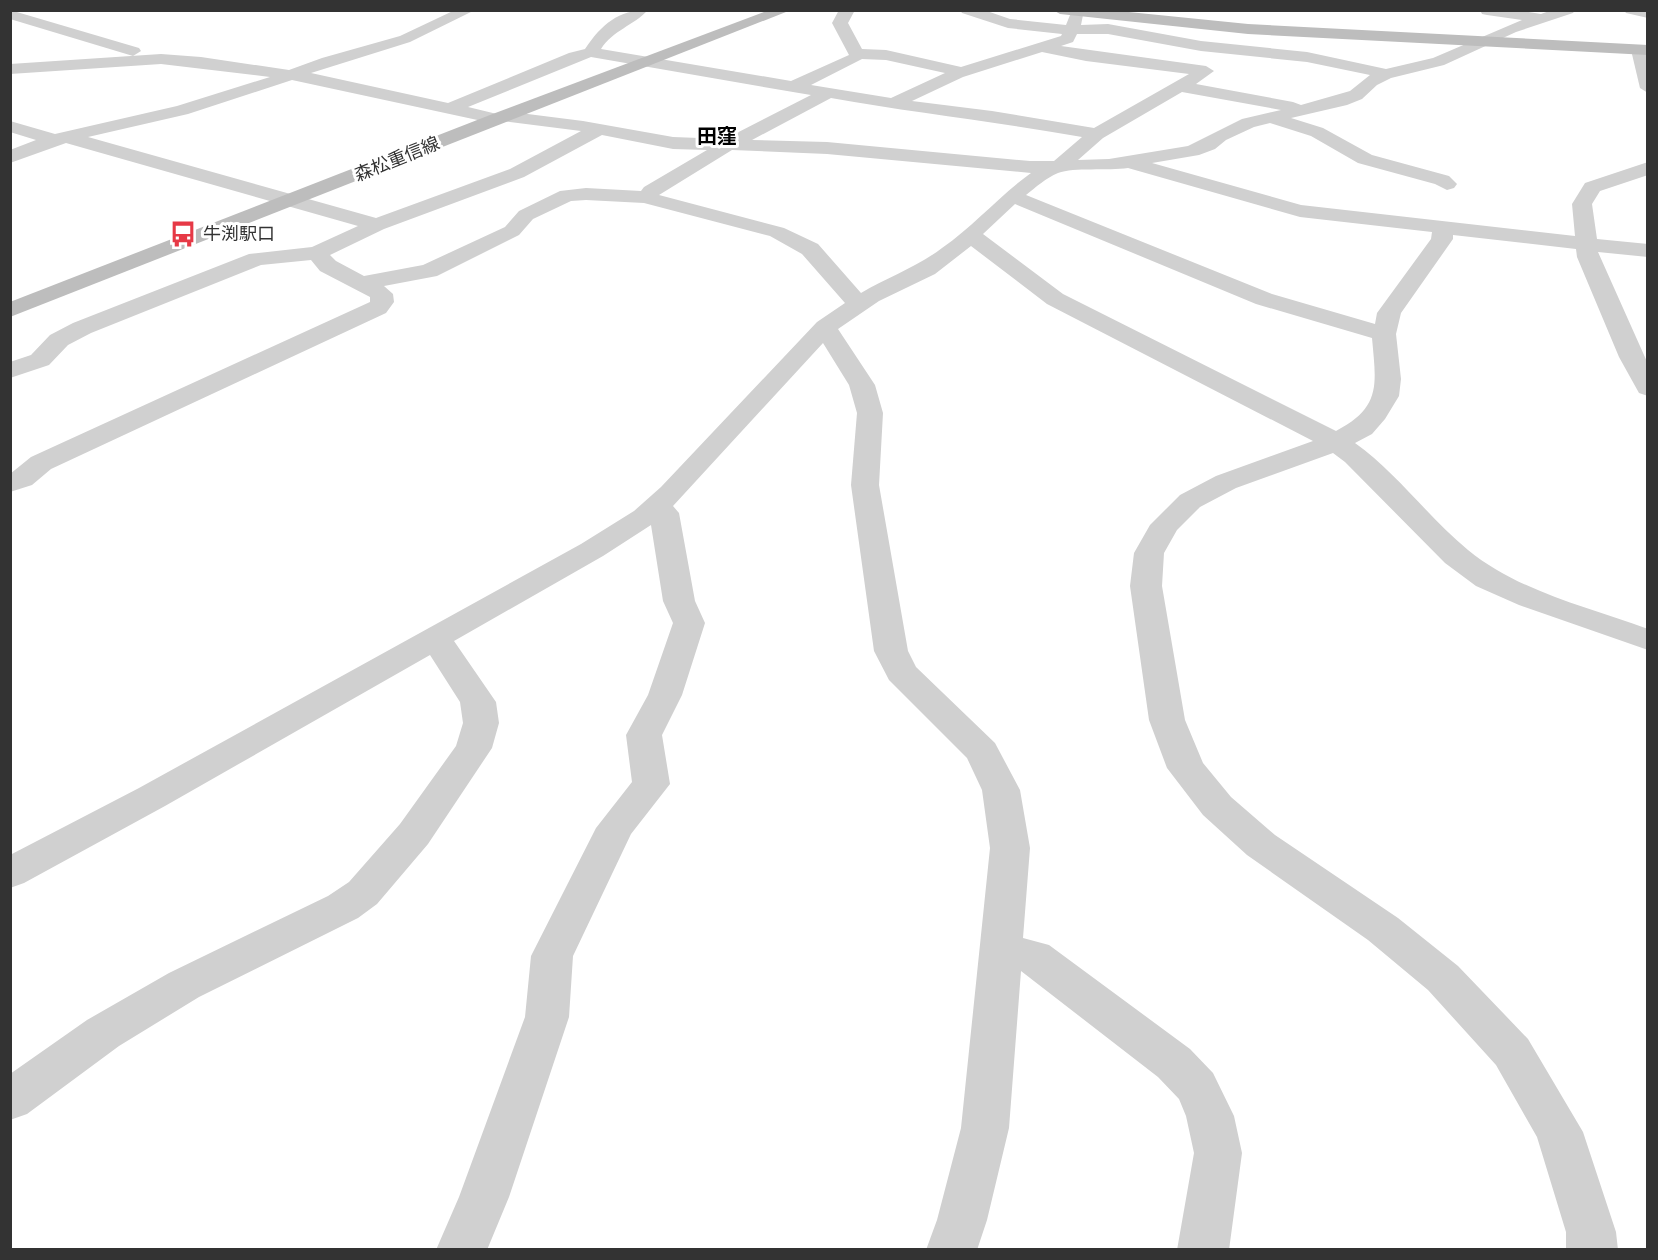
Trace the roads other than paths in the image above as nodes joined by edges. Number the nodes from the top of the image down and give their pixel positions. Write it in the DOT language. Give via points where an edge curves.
graph roads {
  1 [pos="468,10"];
  2 [pos="641,10"];
  3 [pos="784,10"];
  4 [pos="848,10"];
  5 [pos="967,10"];
  6 [pos="1060,10"];
  7 [pos="1487,10"];
  8 [pos="1568,10"];
  9 [pos="1631,10"];
  10 [pos="1078,12"];
  11 [pos="10,14"];
  12 [pos="1647,14"];
  13 [pos="1544,18"];
  14 [pos="1071,30"];
  15 [pos="1486,42"];
  16 [pos="1201,46"];
  17 [pos="1042,47"];
  18 [pos="1643,50"];
  19 [pos="591,52"];
  20 [pos="857,54"];
  21 [pos="160,59"];
  22 [pos="652,61"];
  23 [pos="1173,65"];
  24 [pos="10,69"];
  25 [pos="959,71"];
  26 [pos="1386,74"];
  27 [pos="291,75"];
  28 [pos="1179,86"];
  29 [pos="794,87"];
  30 [pos="1647,88"];
  31 [pos="828,93"];
  32 [pos="894,104"];
  33 [pos="447,110"];
  34 [pos="1300,110"];
  35 [pos="1269,117"];
  36 [pos="500,118"];
  37 [pos="10,126"];
  38 [pos="599,129"];
  39 [pos="1097,134"];
  40 [pos="58,139"];
  41 [pos="726,146"];
  42 [pos="10,157"];
  43 [pos="1129,163"];
  44 [pos="1053,168"];
  45 [pos="1647,168"];
  46 [pos="517,173"];
  47 [pos="1446,184"];
  48 [pos="574,194"];
  49 [pos="1012,196"];
  50 [pos="647,197"];
  51 [pos="294,200"];
  52 [pos="377,225"];
  53 [pos="1443,228"];
  54 [pos="971,235"];
  55 [pos="1586,244"];
  56 [pos="1647,251"];
  57 [pos="316,253"];
  58 [pos="359,284"];
  59 [pos="858,305"];
  60 [pos="10,310"];
  61 [pos="825,327"];
  62 [pos="1384,334"];
  63 [pos="10,371"];
  64 [pos="1647,388"];
  65 [pos="1336,442"];
  66 [pos="10,484"];
  67 [pos="654,508"];
  68 [pos="436,639"];
  69 [pos="1647,640"];
  70 [pos="10,873"];
  71 [pos="1000,951"];
  72 [pos="10,1100"];
  73 [pos="461,1250"];
  74 [pos="951,1250"];
  75 [pos="1203,1250"];
  76 [pos="1592,1250"];
  1 -- 27 [label="street" via="405,39"];
  2 -- 19 [label="street" via="615,25"];
  3 -- 22 [label="main road, 森松重信線"];
  4 -- 20 [label="street" via="840,22"];
  5 -- 14 [label="street" via="1008,23"];
  6 -- 10 [label="main road"];
  7 -- 13 [label="street"];
  8 -- 13 [label="street"];
  9 -- 12 [label="street"];
  10 -- 14 [label="street"];
  10 -- 15 [label="main road" via="1248,29"];
  11 -- 21 [label="street"];
  13 -- 15 [label="street"];
  14 -- 16 [label="street" via="1108,29"];
  14 -- 17 [label="street" via="1068,39"];
  15 -- 18 [label="main road"];
  15 -- 26 [label="street" via="1438,62"];
  16 -- 23 [label="street"];
  16 -- 26 [label="street" via="1307,57"];
  17 -- 23 [label="street"];
  17 -- 25 [label="street"];
  18 -- 30 [label="street"];
  19 -- 22 [label="street"];
  19 -- 33 [label="street"];
  20 -- 25 [label="street" via="886,55"];
  20 -- 29 [label="street" via="849,62"];
  21 -- 24 [label="street"];
  21 -- 27 [label="street"];
  22 -- 29 [label="street"];
  22 -- 36 [label="main road, 森松重信線"];
  23 -- 28 [label="street" via="1206,71"];
  25 -- 32 [label="street" via="924,85"];
  26 -- 34 [label="street" via="1349,99"];
  27 -- 33 [label="street"];
  27 -- 40 [label="street" via="182,110"];
  28 -- 34 [label="street"];
  28 -- 39 [label="street"];
  29 -- 31 [label="street"];
  31 -- 32 [label="street"];
  31 -- 41 [label="street"];
  32 -- 39 [label="street"];
  33 -- 36 [label="street"];
  34 -- 35 [label="street"];
  35 -- 43 [label="street" via="1234,129 1200,148"];
  35 -- 47 [label="street" via="1317,132 1365,159"];
  36 -- 38 [label="street"];
  36 -- 51 [label="main road, 森松重信線"];
  37 -- 40 [label="street"];
  38 -- 41 [label="street" via="673,142"];
  38 -- 46 [label="street"];
  39 -- 44 [label="street"];
  40 -- 42 [label="street"];
  40 -- 51 [label="street"];
  41 -- 44 [label="street" via="827,148"];
  41 -- 50 [label="street"];
  43 -- 44 [label="street"];
  43 -- 53 [label="street" via="1300,211"];
  44 -- 49 [label="street"];
  45 -- 55 [label="street" via="1592,187 1582,204"];
  46 -- 48 [label="street" via="573,190"];
  46 -- 52 [label="street"];
  48 -- 50 [label="street"];
  48 -- 58 [label="street" via="526,215 512,231 429,271"];
  49 -- 54 [label="street"];
  49 -- 62 [label="street" via="1263,299"];
  50 -- 59 [label="street" via="777,232 810,249"];
  51 -- 52 [label="street"];
  51 -- 60 [label="main road, 森松重信線"];
  52 -- 57 [label="street"];
  53 -- 55 [label="street"];
  53 -- 62 [label="street" via="1442,239 1389,313"];
  54 -- 59 [label="street" via="927,269"];
  54 -- 65 [label="street" via="1055,299"];
  55 -- 56 [label="street"];
  55 -- 64 [label="street" via="1592,267"];
  57 -- 58 [label="street" via="328,266"];
  57 -- 63 [label="street" via="257,259 67,335 40,360"];
  58 -- 66 [label="street" via="381,294 378,308 41,463"];
  59 -- 61 [label="street"];
  61 -- 67 [label="street"];
  61 -- 71 [label="street" via="862,385 870,413 865,485 891,651 901,672 982,752 1001,790 1010,848"];
  62 -- 65 [label="street" via="1386,396 1362,428"];
  65 -- 69 [label="street" via="1456,556 1487,579"];
  65 -- 76 [label="street" via="1226,482 1190,501 1165,525 1149,553 1146,586 1167,720 1186,768 1217,806 1261,845 1383,929 1443,978 1512,1052 1559,1132 1591,1232"];
  67 -- 68 [label="street" via="592,550"];
  67 -- 73 [label="street" via="664,513 679,601 689,623 665,694 644,735 651,784 615,828 552,956 547,1017 484,1197"];
  68 -- 70 [label="street"];
  68 -- 72 [label="street" via="478,702 481,723 474,748 414,834 363,893 343,907 173,991 103,1033"];
  71 -- 74 [label="street" via="985,1128"];
  71 -- 75 [label="street" via="1034,957 1174,1063 1197,1087 1210,1116 1218,1153"];
}
